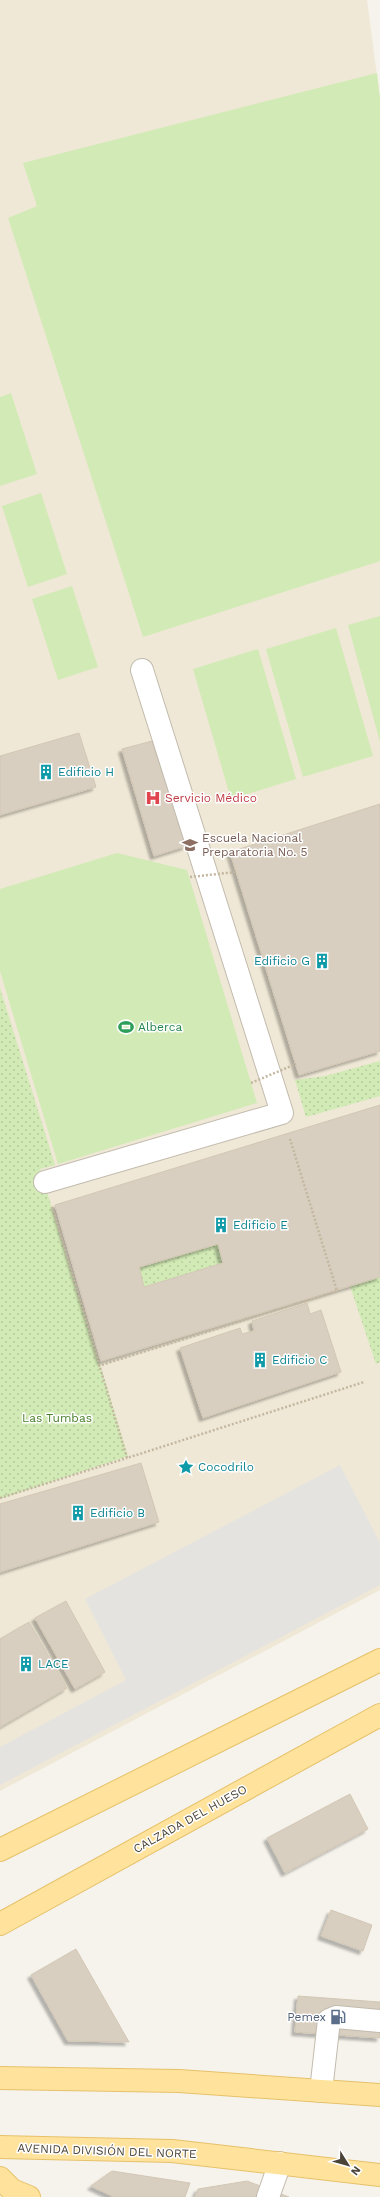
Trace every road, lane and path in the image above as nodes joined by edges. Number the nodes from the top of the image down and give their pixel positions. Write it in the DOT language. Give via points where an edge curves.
graph roads {
  1 [pos="142,670"];
  2 [pos="236,872"];
  3 [pos="190,877"];
  4 [pos="296,1064"];
  5 [pos="251,1083"];
  6 [pos="282,1113"];
  7 [pos="45,1182"];
  8 [pos="98,1366"];
  9 [pos="364,1382"];
  10 [pos="127,1458"];
  11 [pos="0,1498"];
  12 [pos="380,1660"];
  13 [pos="380,1715"];
  14 [pos="0,1850"];
  15 [pos="0,1924"];
  16 [pos="380,2021"];
  17 [pos="0,2078"];
  18 [pos="321,2091"];
  19 [pos="380,2095"];
  20 [pos="0,2147"];
  21 [pos="280,2163"];
  22 [pos="380,2175"];
  23 [pos="0,2178"];
  24 [pos="29,2197"];
  25 [pos="268,2197"];
  1 -- 6 [label="street"];
  2 -- 3 [label="path, bridge"];
  4 -- 5 [label="path, bridge"];
  6 -- 7 [label="street"];
  6 -- 8 [label="path" via="337,1291"];
  7 -- 8 [label="path"];
  8 -- 10 [label="path"];
  9 -- 10 [label="path"];
  10 -- 11 [label="path"];
  12 -- 14 [label="main road"];
  13 -- 15 [label="main road, CALZADA DEL HUESO"];
  16 -- 18 [label="street" via="336,2017 329,2020"];
  17 -- 18 [label="main road" via="180,2081"];
  18 -- 19 [label="main road"];
  20 -- 21 [label="main road, AVENIDA DIVISIÓN DEL NORTE" via="172,2151"];
  21 -- 22 [label="main road, AVENIDA DIVISIÓN DEL NORTE"];
  21 -- 25 [label="street"];
  23 -- 24 [label="main road" via="12,2190"];
}
